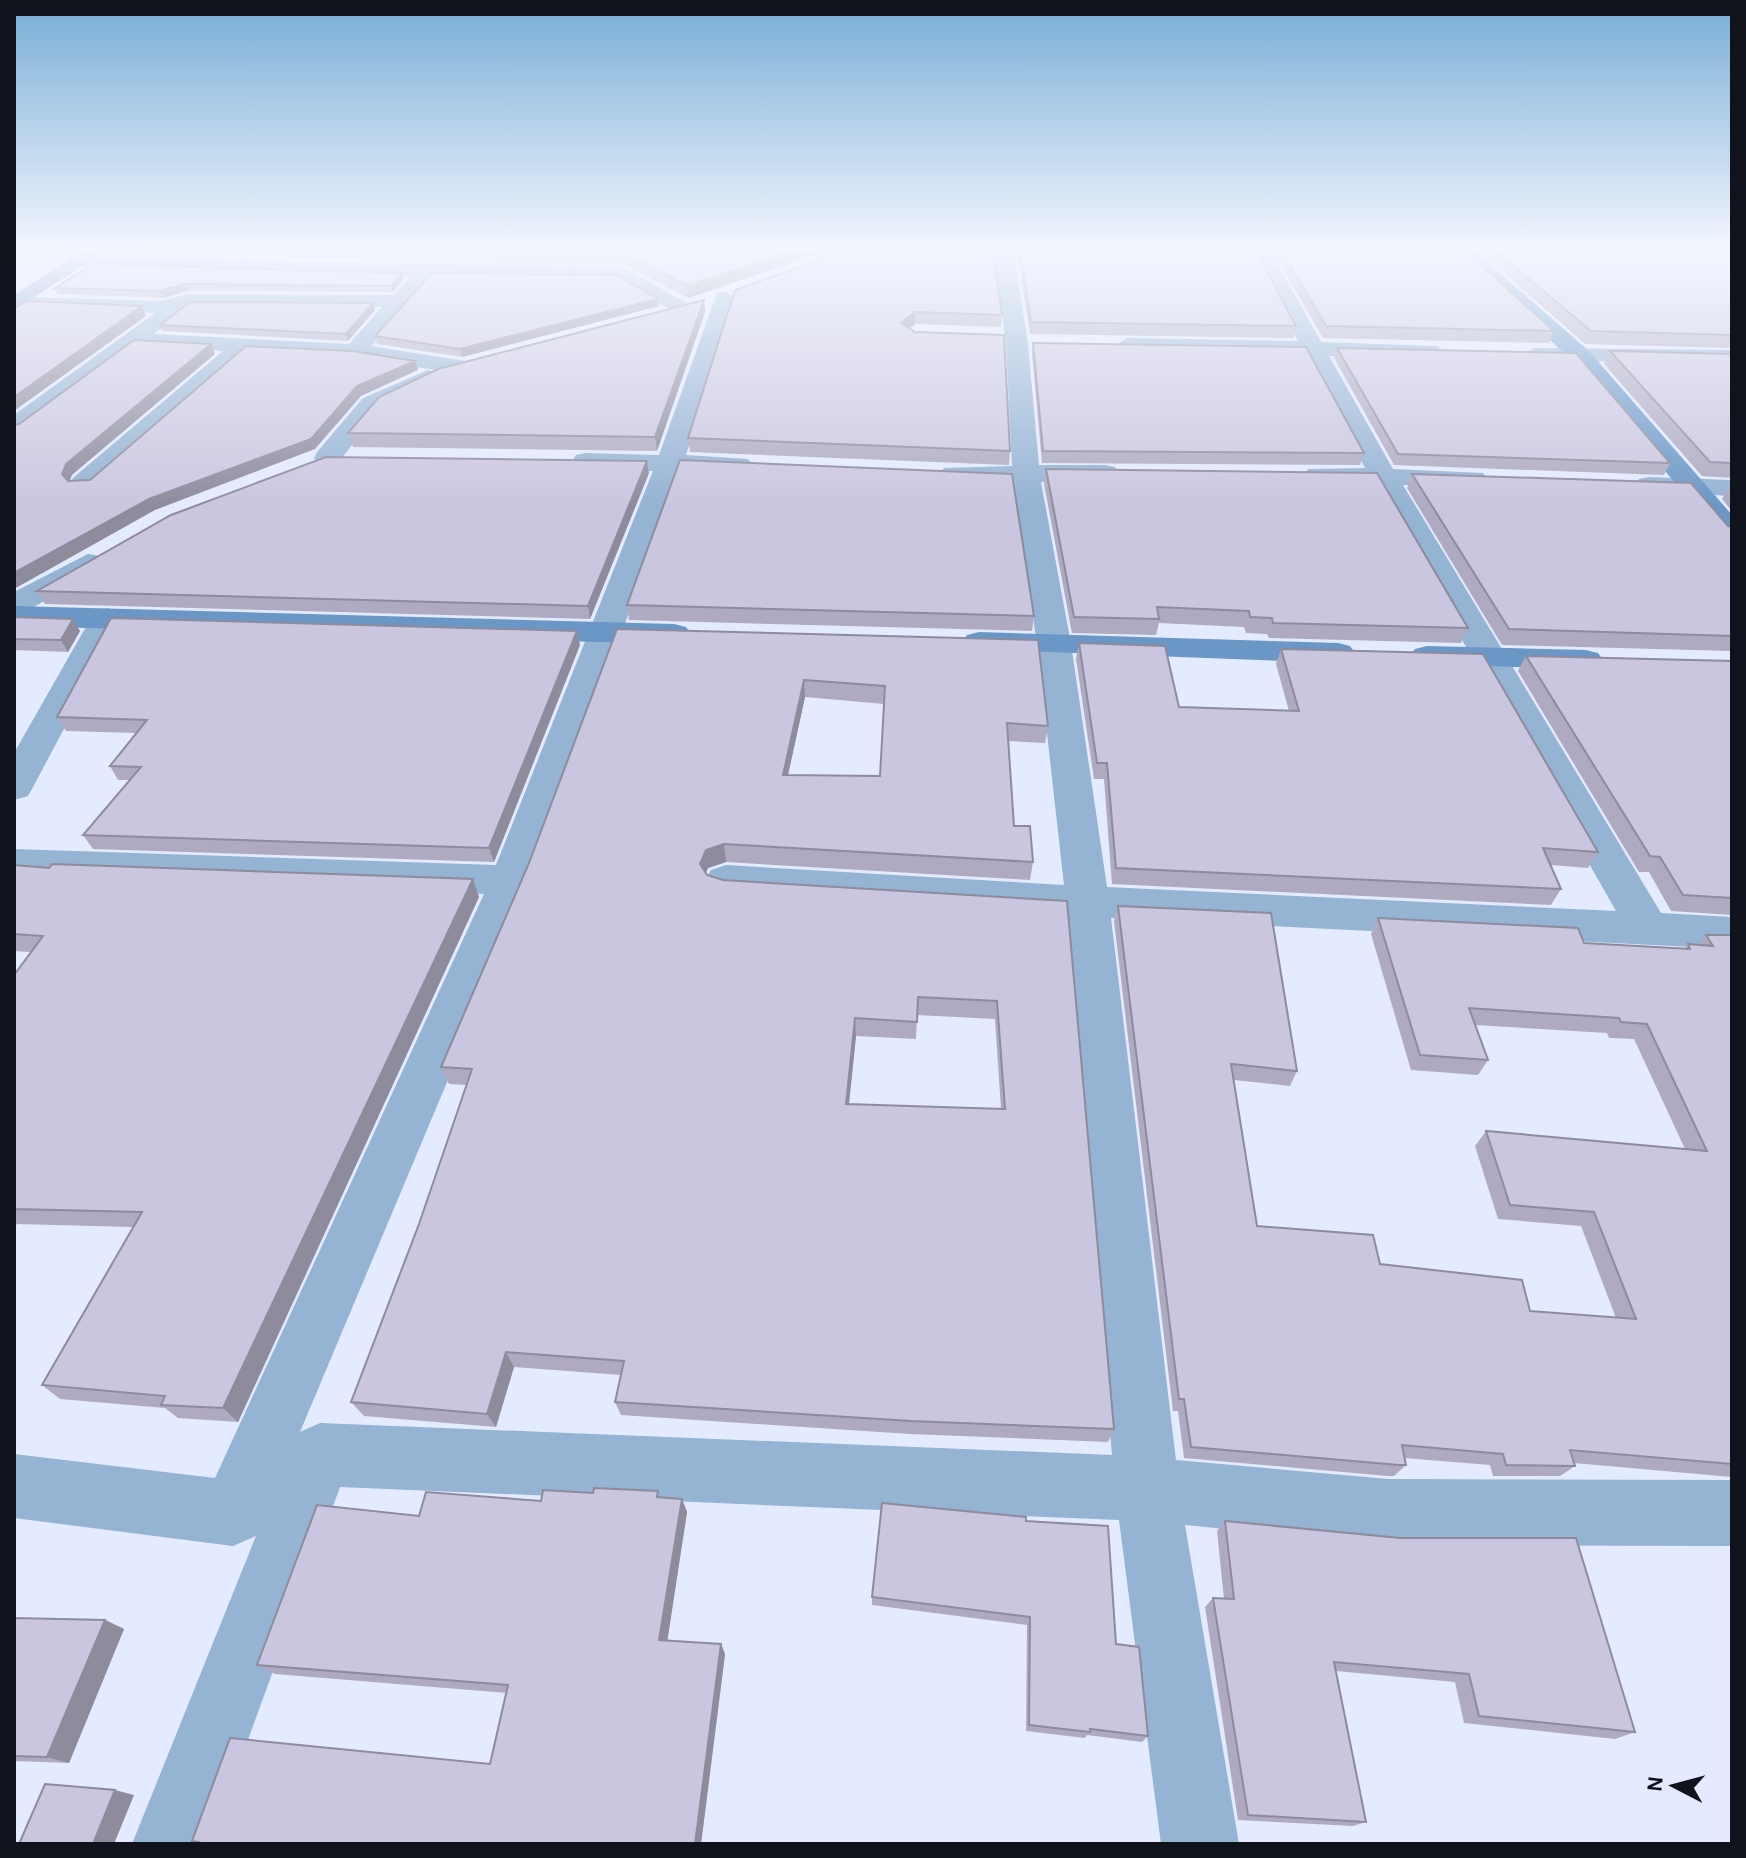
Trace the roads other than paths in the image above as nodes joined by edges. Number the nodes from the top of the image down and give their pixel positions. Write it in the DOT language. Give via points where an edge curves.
graph roads {
  1 [pos="141,334"];
  2 [pos="370,334"];
  3 [pos="717,334"];
  4 [pos="1014,334"];
  5 [pos="1304,334"];
  6 [pos="1555,334"];
  7 [pos="132,340"];
  8 [pos="1110,345"];
  9 [pos="243,346"];
  10 [pos="1311,346"];
  11 [pos="355,351"];
  12 [pos="1452,352"];
  13 [pos="1510,354"];
  14 [pos="1581,356"];
  15 [pos="1732,357"];
  16 [pos="14,427"];
  17 [pos="327,458"];
  18 [pos="358,459"];
  19 [pos="561,461"];
  20 [pos="670,462"];
  21 [pos="763,466"];
  22 [pos="300,469"];
  23 [pos="933,473"];
  24 [pos="1138,473"];
  25 [pos="1291,475"];
  26 [pos="1383,476"];
  27 [pos="1026,477"];
  28 [pos="1506,480"];
  29 [pos="84,483"];
  30 [pos="1630,484"];
  31 [pos="1691,486"];
  32 [pos="1732,488"];
  33 [pos="1732,533"];
  34 [pos="112,549"];
  35 [pos="14,605"];
  36 [pos="14,616"];
  37 [pos="107,618"];
  38 [pos="608,632"];
  39 [pos="703,634"];
  40 [pos="942,641"];
  41 [pos="1054,644"];
  42 [pos="1491,658"];
  43 [pos="1611,661"];
  44 [pos="14,787"];
  45 [pos="14,863"];
  46 [pos="511,880"];
  47 [pos="726,880"];
  48 [pos="1087,900"];
  49 [pos="1647,928"];
  50 [pos="1732,933"];
  51 [pos="320,1455"];
  52 [pos="14,1486"];
  53 [pos="1147,1489"];
  54 [pos="233,1513"];
  55 [pos="1732,1513"];
  56 [pos="171,1844"];
  57 [pos="1200,1844"];
  1 -- 7 [label="street"];
  2 -- 11 [label="street"];
  3 -- 20 [label="street"];
  4 -- 27 [label="street"];
  5 -- 10 [label="street"];
  6 -- 14 [label="main road"];
  7 -- 9 [label="street"];
  7 -- 16 [label="street"];
  8 -- 10 [label="street"];
  9 -- 11 [label="street"];
  9 -- 29 [label="street"];
  10 -- 12 [label="street"];
  10 -- 26 [label="street"];
  11 -- 17 [label="street" via="470,365 433,375 372,403"];
  13 -- 14 [label="street"];
  14 -- 15 [label="street"];
  14 -- 31 [label="main road"];
  17 -- 18 [label="street"];
  17 -- 22 [label="street"];
  19 -- 20 [label="street"];
  20 -- 21 [label="street"];
  20 -- 38 [label="street"];
  23 -- 27 [label="street"];
  24 -- 27 [label="street" via="1046,472"];
  25 -- 26 [label="street"];
  26 -- 28 [label="street"];
  26 -- 42 [label="street"];
  27 -- 41 [label="street"];
  30 -- 31 [label="street"];
  31 -- 32 [label="street"];
  31 -- 33 [label="main road"];
  34 -- 35 [label="street"];
  36 -- 37 [label="main road"];
  37 -- 38 [label="main road"];
  37 -- 44 [label="street"];
  38 -- 39 [label="main road"];
  38 -- 46 [label="street"];
  40 -- 41 [label="main road"];
  41 -- 42 [label="main road"];
  41 -- 48 [label="street"];
  42 -- 43 [label="main road"];
  42 -- 49 [label="street"];
  45 -- 46 [label="street"];
  46 -- 54 [label="street"];
  47 -- 48 [label="street"];
  48 -- 49 [label="street"];
  48 -- 53 [label="street"];
  49 -- 50 [label="street"];
  51 -- 53 [label="street"];
  51 -- 54 [label="street"];
  51 -- 56 [label="street"];
  52 -- 54 [label="street"];
  53 -- 55 [label="street" via="1388,1512"];
  53 -- 57 [label="street"];
}
